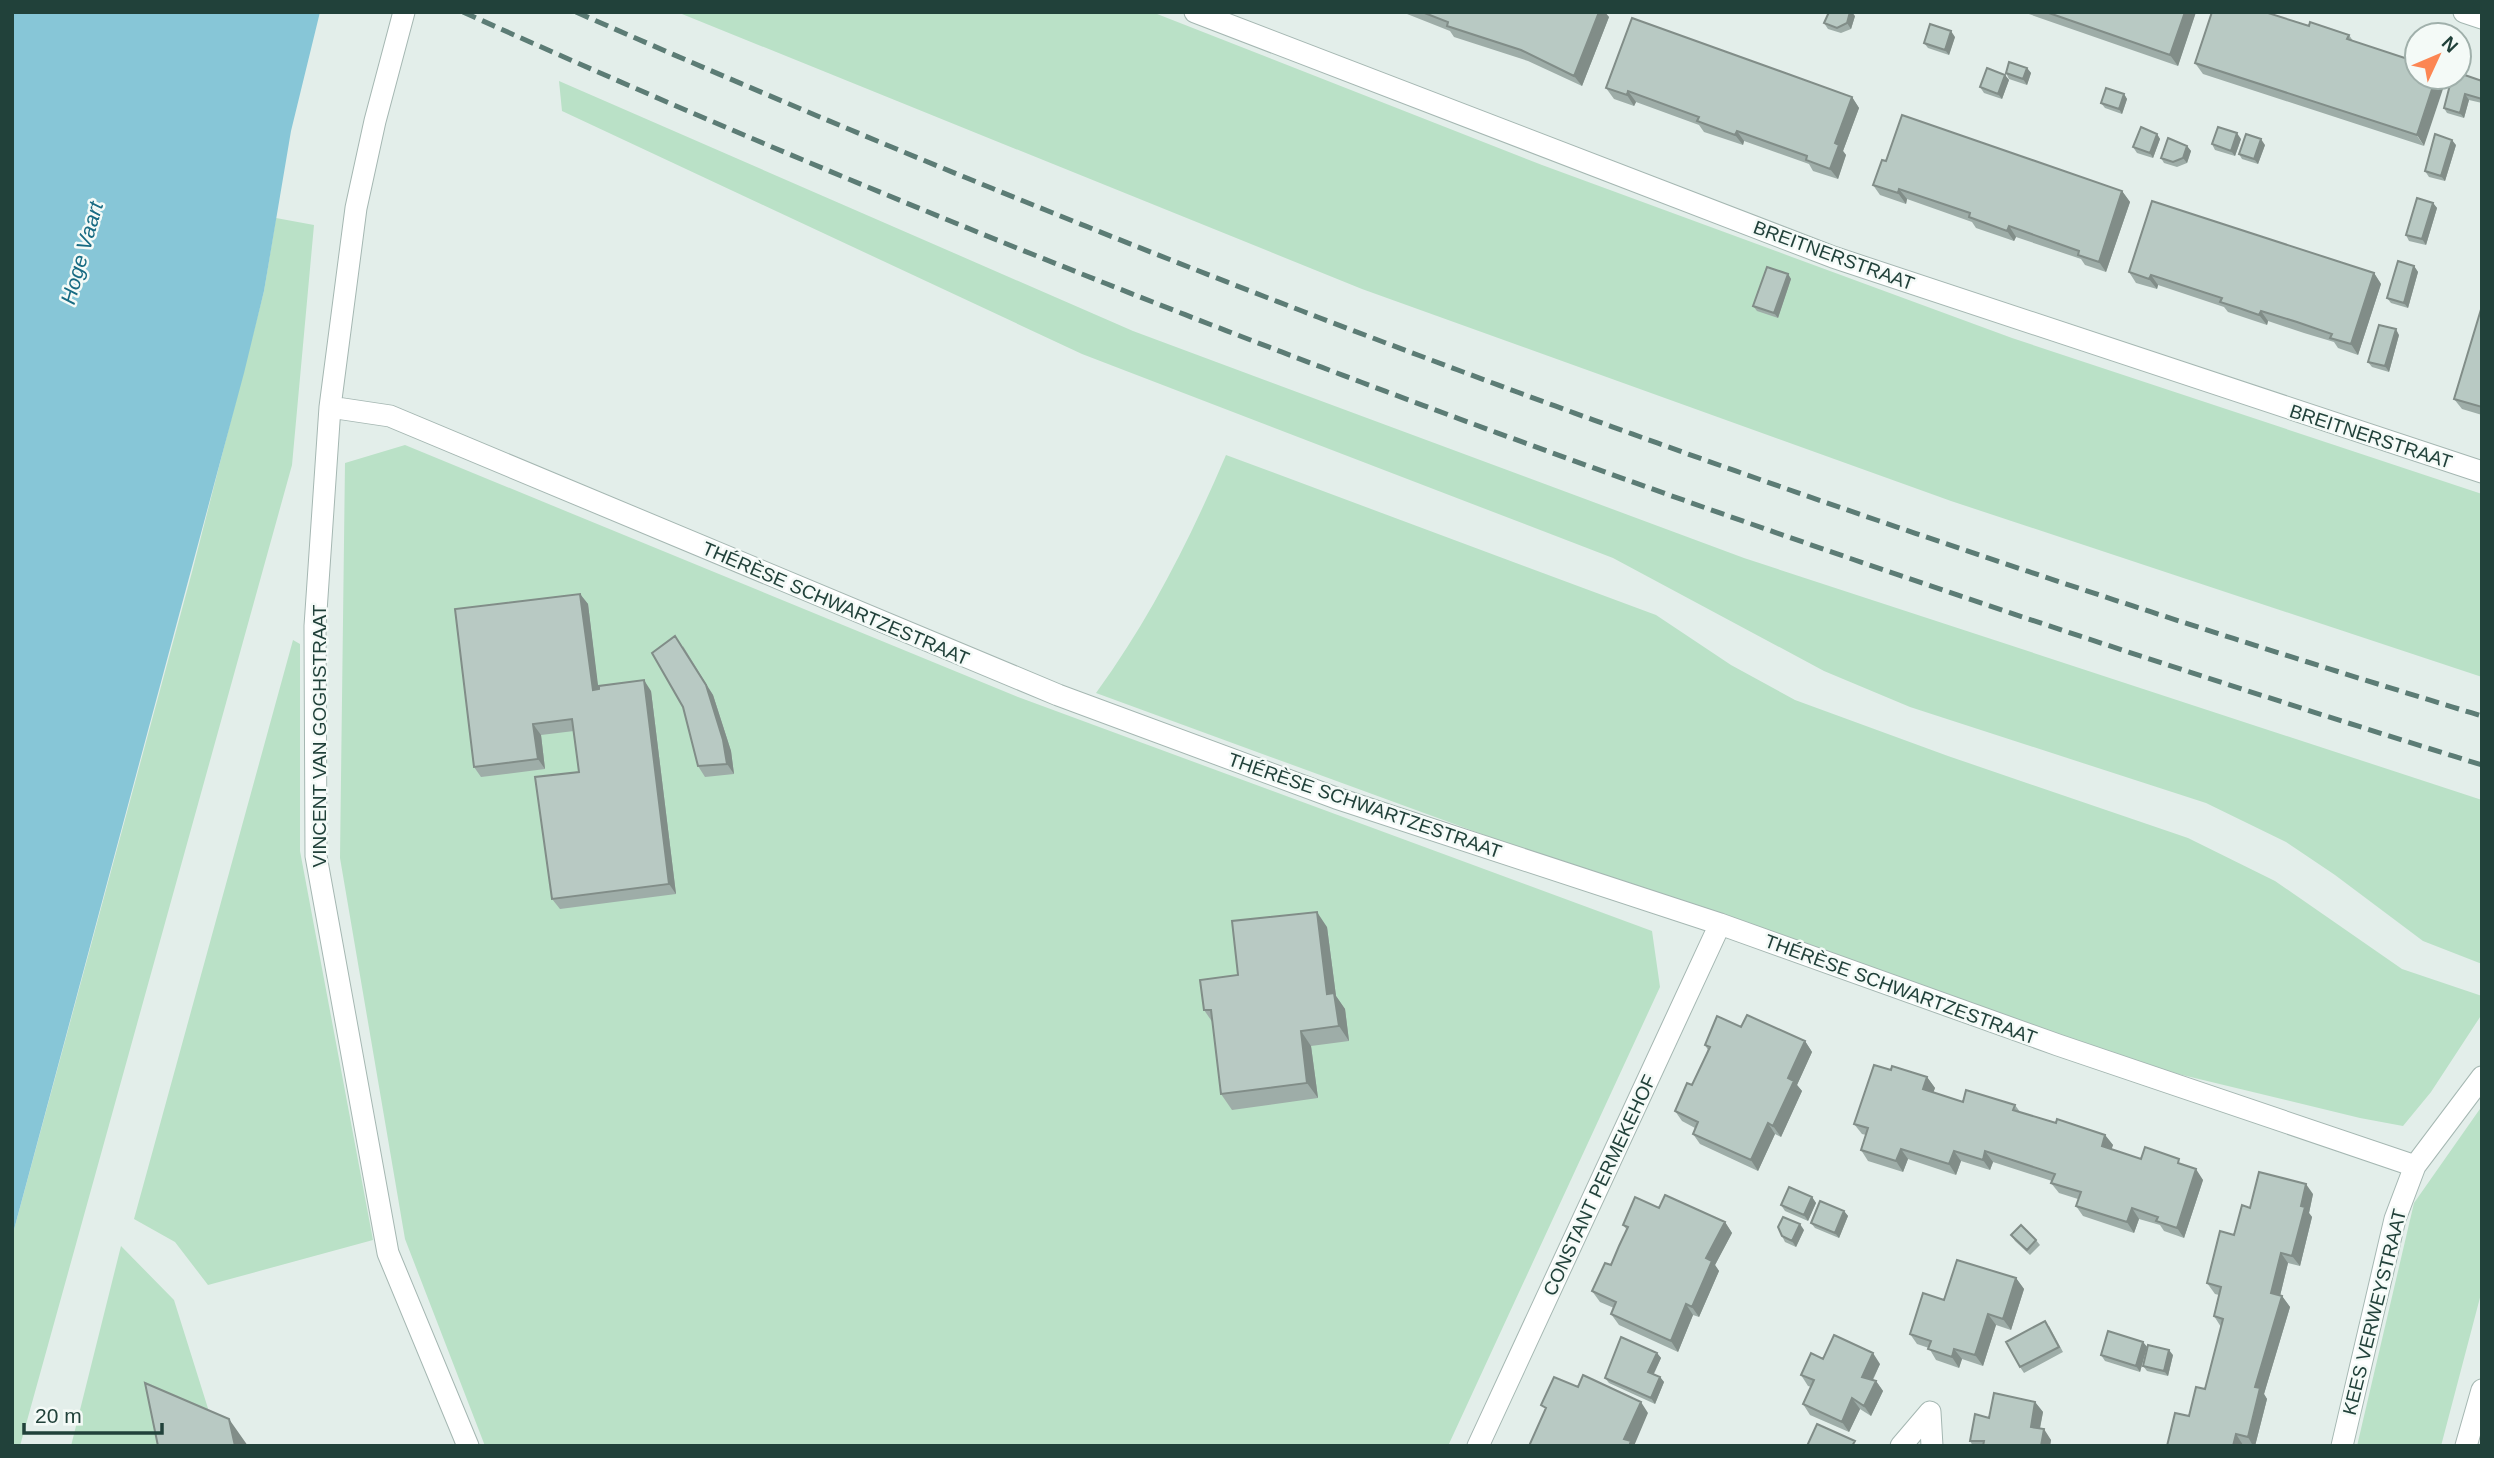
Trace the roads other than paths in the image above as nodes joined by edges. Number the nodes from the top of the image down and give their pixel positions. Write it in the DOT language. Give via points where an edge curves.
graph roads {
  1 [pos="404,12"];
  2 [pos="1195,12"];
  3 [pos="2463,12"];
  4 [pos="2482,18"];
  5 [pos="330,407"];
  6 [pos="2482,472"];
  7 [pos="1720,924"];
  8 [pos="2482,1077"];
  9 [pos="2415,1166"];
  10 [pos="2482,1390"];
  11 [pos="468,1446"];
  12 [pos="1478,1446"];
  13 [pos="1901,1446"];
  14 [pos="1932,1446"];
  15 [pos="2342,1446"];
  16 [pos="2466,1446"];
  1 -- 5 [label="street, VINCENT VAN GOGHSTRAAT" via="356,208"];
  2 -- 6 [label="street, BREITNERSTRAAT" via="1833,257"];
  3 -- 4 [label="street"];
  5 -- 7 [label="street, THÉRÈSE SCHWARTZESTRAAT" via="390,416 1096,709 1336,798"];
  5 -- 11 [label="street, VINCENT VAN GOGHSTRAAT" via="315,626 316,856 388,1253"];
  7 -- 9 [label="street, THÉRÈSE SCHWARTZESTRAAT"];
  7 -- 12 [label="street, CONSTANT PERMEKEHOF"];
  8 -- 9 [label="street, KEES VERWEYSTRAAT"];
  9 -- 15 [label="street, KEES VERWEYSTRAAT" via="2395,1219"];
  10 -- 16 [label="street"];
  13 -- 14 [label="street" via="1930,1412"];
}
